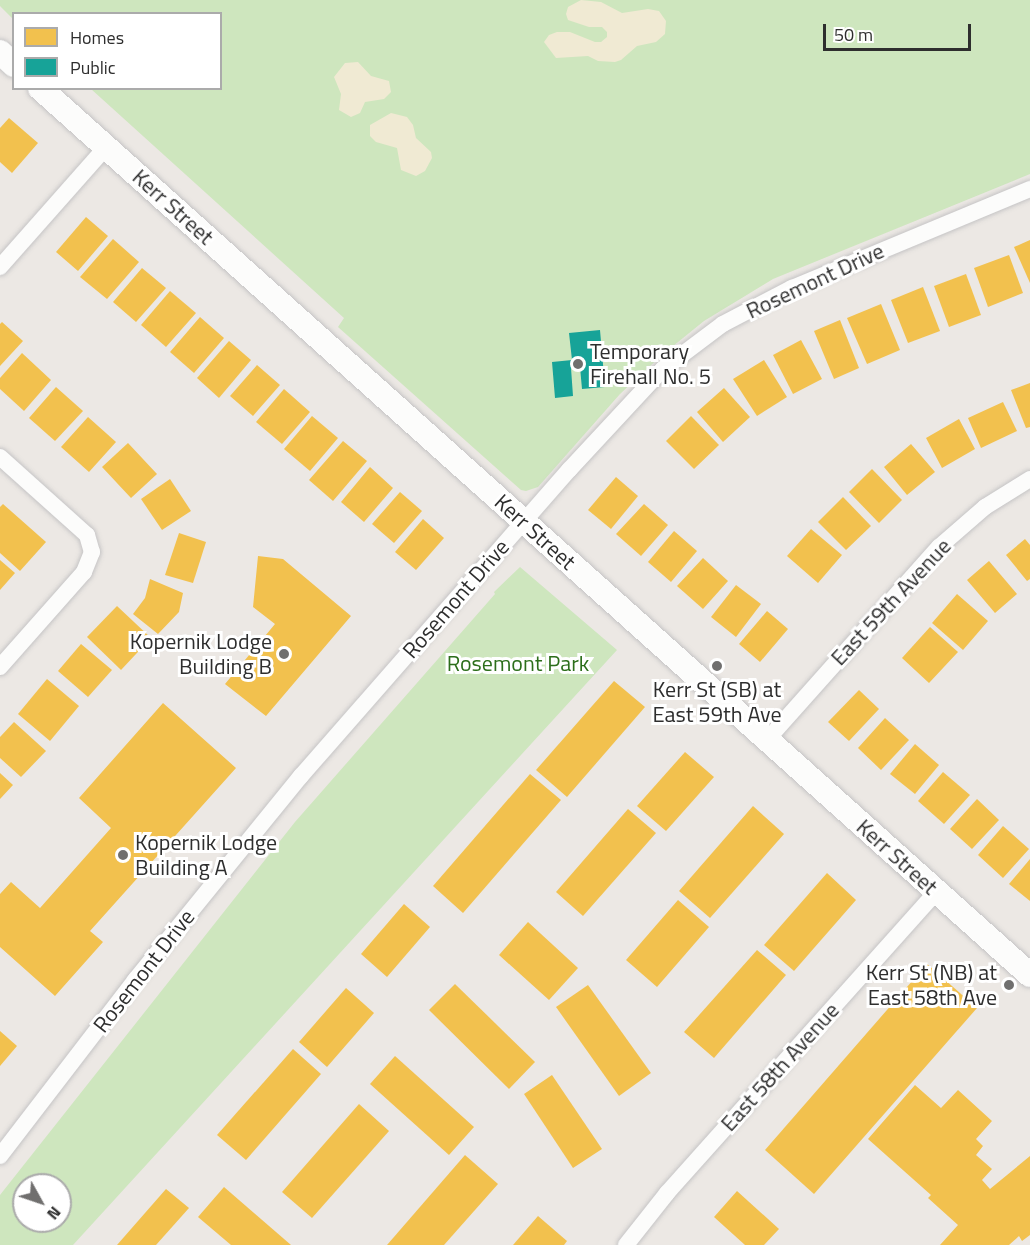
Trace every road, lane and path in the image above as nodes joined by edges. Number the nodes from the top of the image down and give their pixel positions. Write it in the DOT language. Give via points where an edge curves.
graph roads {
  1 [pos="0,52"];
  2 [pos="12,62"];
  3 [pos="42,90"];
  4 [pos="106,147"];
  5 [pos="1030,189"];
  6 [pos="0,267"];
  7 [pos="0,457"];
  8 [pos="1030,479"];
  9 [pos="524,522"];
  10 [pos="0,666"];
  11 [pos="766,741"];
  12 [pos="936,892"];
  13 [pos="1030,975"];
  14 [pos="0,1156"];
  15 [pos="626,1245"];
  1 -- 2 [label="street"];
  3 -- 4 [label="street, Kerr Street"];
  4 -- 6 [label="street"];
  4 -- 9 [label="street, Kerr Street"];
  5 -- 9 [label="street, Rosemont Drive" via="792,288 723,324 663,369"];
  7 -- 10 [label="street" via="87,535 92,552 84,572"];
  8 -- 11 [label="street, East 59th Avenue" via="985,507 939,547"];
  9 -- 11 [label="street, Kerr Street"];
  9 -- 14 [label="street, Rosemont Drive" via="301,776 135,980"];
  11 -- 12 [label="street, Kerr Street"];
  12 -- 13 [label="street, Kerr Street"];
  12 -- 15 [label="street, East 58th Avenue" via="667,1193"];
}
